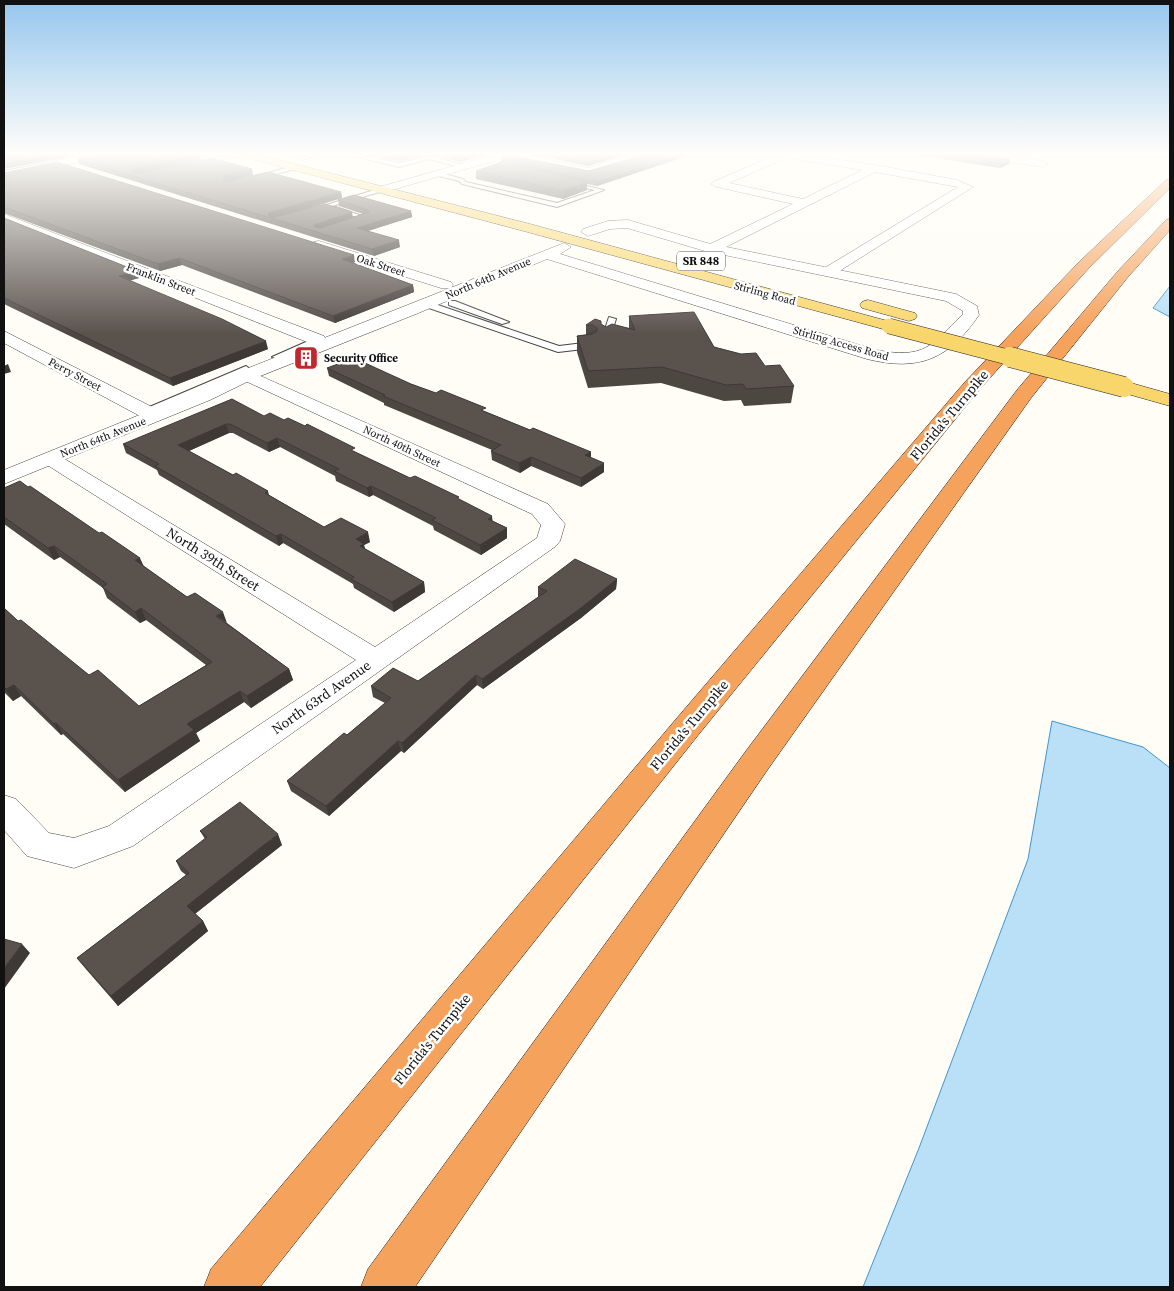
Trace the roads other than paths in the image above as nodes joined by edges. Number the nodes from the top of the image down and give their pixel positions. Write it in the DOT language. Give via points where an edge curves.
graph roads {
  1 [pos="353,214"];
  2 [pos="489,214"];
  3 [pos="508,214"];
  4 [pos="781,214"];
  5 [pos="922,214"];
  6 [pos="1137,214"];
  7 [pos="4,218"];
  8 [pos="347,223"];
  9 [pos="620,223"];
  10 [pos="1170,223"];
  11 [pos="583,236"];
  12 [pos="307,241"];
  13 [pos="711,249"];
  14 [pos="546,254"];
  15 [pos="828,272"];
  16 [pos="777,281"];
  17 [pos="437,296"];
  18 [pos="852,301"];
  19 [pos="485,314"];
  20 [pos="399,315"];
  21 [pos="612,319"];
  22 [pos="472,320"];
  23 [pos="4,336"];
  24 [pos="606,338"];
  25 [pos="318,340"];
  26 [pos="592,345"];
  27 [pos="558,349"];
  28 [pos="348,352"];
  29 [pos="1074,357"];
  30 [pos="291,377"];
  31 [pos="254,379"];
  32 [pos="1170,400"];
  33 [pos="145,411"];
  34 [pos="52,459"];
  35 [pos="4,478"];
  36 [pos="553,524"];
  37 [pos="375,659"];
  38 [pos="4,808"];
  39 [pos="229,1287"];
  40 [pos="386,1287"];
  1 -- 8 [label="lane" via="365,218"];
  2 -- 11 [label="main road, Stirling Road / SR 848"];
  3 -- 11 [label="main road, Stirling Road / SR 848"];
  4 -- 13 [label="street"];
  5 -- 15 [label="street"];
  6 -- 39 [label="highway, Florida's Turnpike" via="1084,265 972,386 688,726"];
  7 -- 25 [label="street, Franklin Street"];
  9 -- 11 [label="street, North 64th Avenue"];
  9 -- 13 [label="street, Stirling Access Road"];
  10 -- 40 [label="highway" via="1123,274 1024,394 751,768"];
  11 -- 14 [label="street, North 64th Avenue"];
  11 -- 16 [label="main road, Stirling Road / SR 848"];
  11 -- 32 [label="main road, Stirling Road / SR 848, bridge" via="889,326 1132,378"];
  12 -- 17 [label="street, Oak Street"];
  13 -- 15 [label="street, Stirling Access Road"];
  14 -- 15 [label="street, Stirling Access Road" via="891,358 914,358 931,353 971,315 971,308 952,297"];
  14 -- 17 [label="street, North 64th Avenue"];
  17 -- 19 [label="lane"];
  17 -- 20 [label="street, North 64th Avenue"];
  17 -- 22 [label="lane"];
  18 -- 29 [label="main road"];
  19 -- 22 [label="lane"];
  19 -- 27 [label="lane" via="554,344"];
  20 -- 28 [label="street, North 64th Avenue" via="365,334"];
  20 -- 31 [label="street, North 64th Avenue"];
  21 -- 24 [label="lane"];
  22 -- 27 [label="lane"];
  23 -- 33 [label="street, Perry Street"];
  25 -- 33 [label="lane"];
  26 -- 27 [label="lane"];
  30 -- 31 [label="street, North 64th Avenue"];
  31 -- 34 [label="street, North 64th Avenue" via="203,396"];
  31 -- 36 [label="street, North 40th Street" via="540,509"];
  34 -- 35 [label="street, North 64th Avenue"];
  34 -- 37 [label="street, North 39th Street"];
  36 -- 37 [label="street, North 63rd Avenue" via="548,541"];
  37 -- 38 [label="street, North 63rd Avenue" via="121,836 74,853 39,846"];
}
